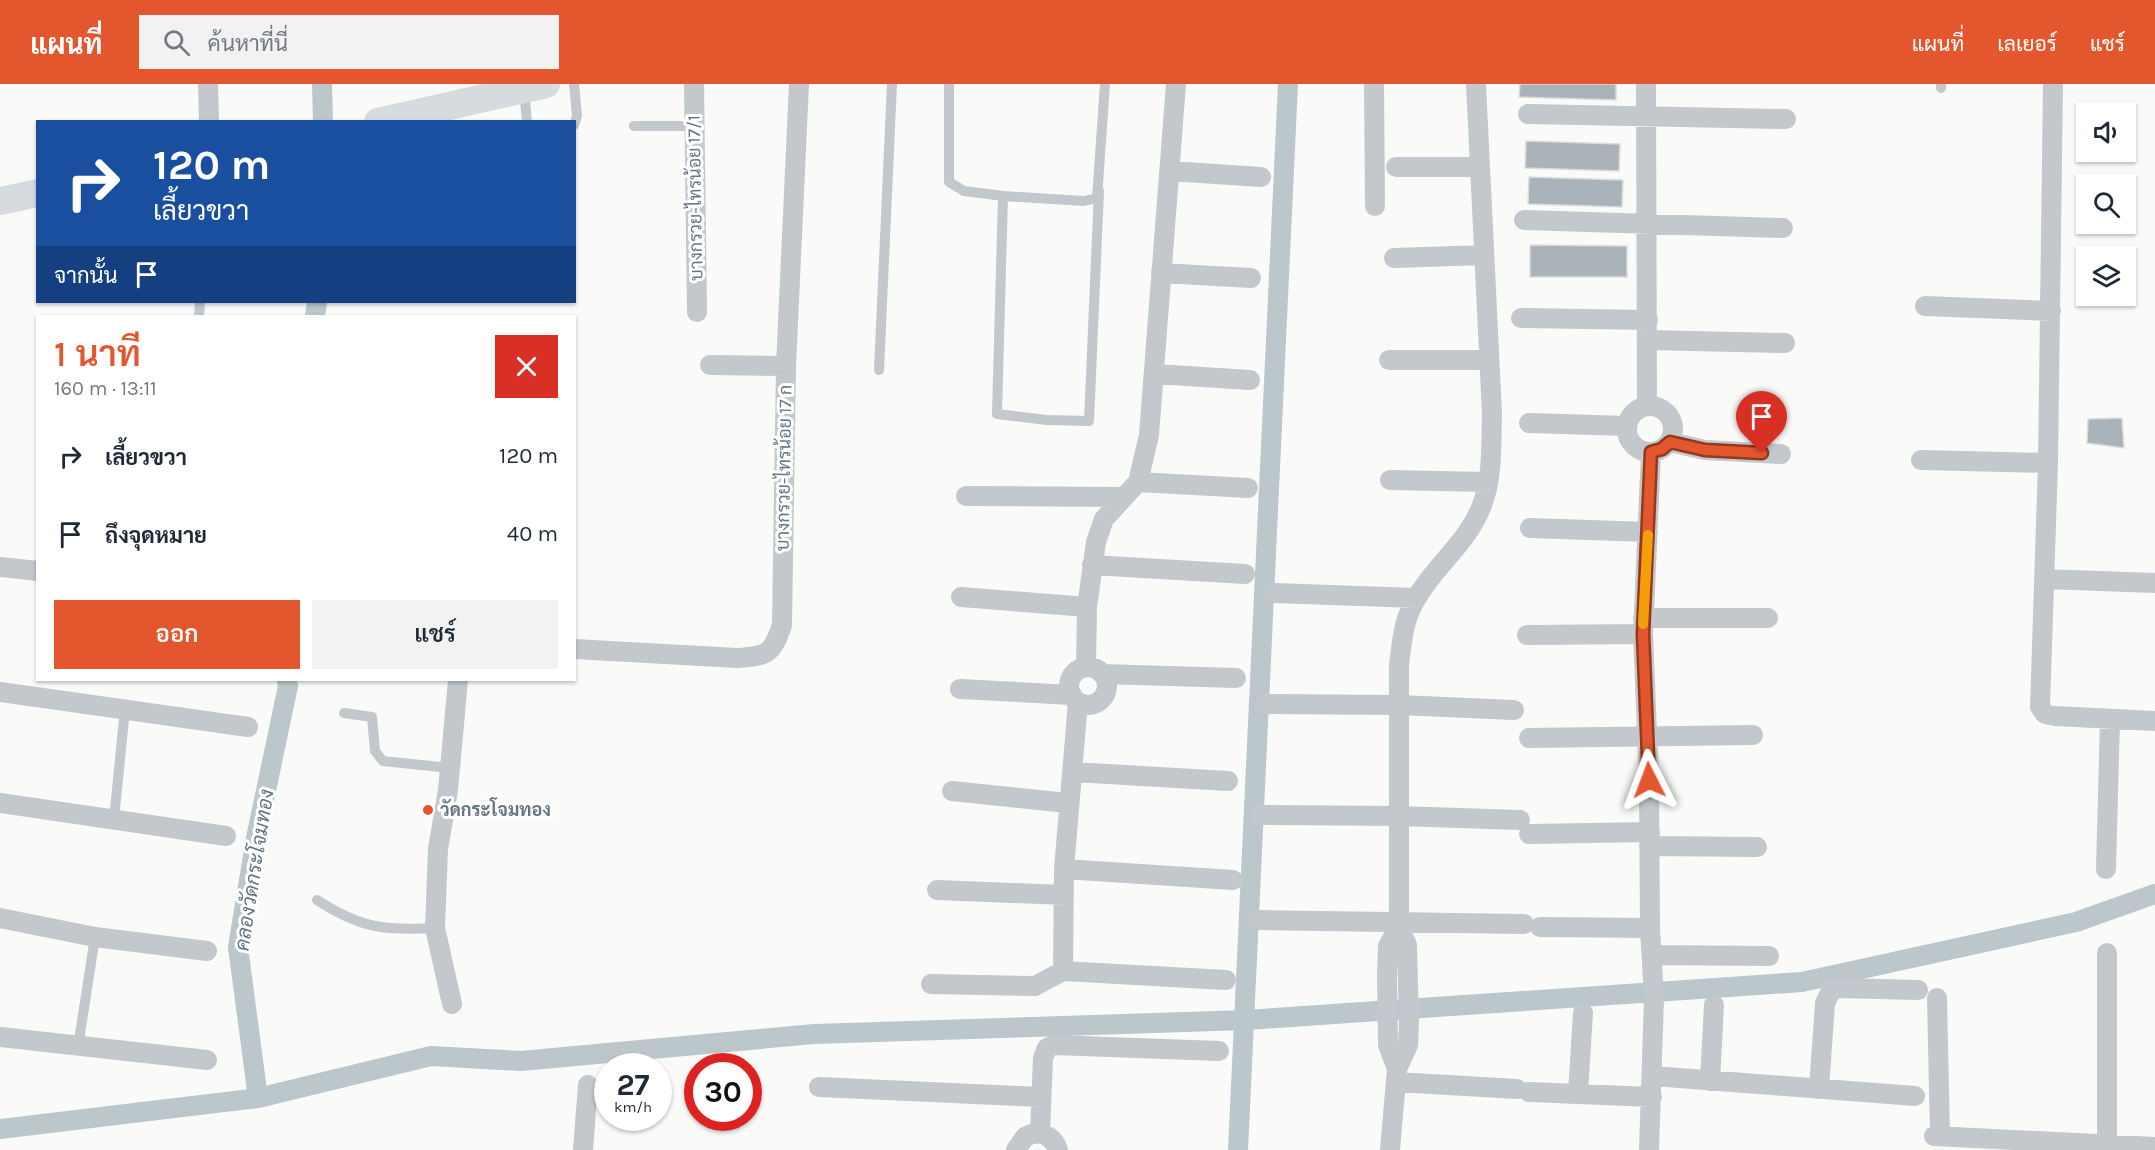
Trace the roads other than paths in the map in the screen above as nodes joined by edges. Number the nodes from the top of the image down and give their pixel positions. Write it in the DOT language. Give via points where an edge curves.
graph roads {
  1 [pos="208,84"];
  2 [pos="574,84"];
  3 [pos="694,84"];
  4 [pos="799,84"];
  5 [pos="892,84"];
  6 [pos="949,84"];
  7 [pos="1106,84"];
  8 [pos="1176,84"];
  9 [pos="1374,84"];
  10 [pos="1476,84"];
  11 [pos="1646,84"];
  12 [pos="2053,84"];
  13 [pos="535,86"];
  14 [pos="1528,114"];
  15 [pos="1646,115"];
  16 [pos="1786,119"];
  17 [pos="209,120"];
  18 [pos="387,120"];
  19 [pos="526,120"];
  20 [pos="576,120"];
  21 [pos="634,126"];
  22 [pos="694,126"];
  23 [pos="1396,167"];
  24 [pos="1480,167"];
  25 [pos="1170,171"];
  26 [pos="1261,177"];
  27 [pos="1099,191"];
  28 [pos="36,193"];
  29 [pos="1003,196"];
  30 [pos="0,201"];
  31 [pos="1375,206"];
  32 [pos="1524,220"];
  33 [pos="1646,222"];
  34 [pos="1783,228"];
  35 [pos="1484,255"];
  36 [pos="1394,258"];
  37 [pos="1161,273"];
  38 [pos="1251,278"];
  39 [pos="1925,306"];
  40 [pos="2051,311"];
  41 [pos="696,312"];
  42 [pos="1521,318"];
  43 [pos="1648,320"];
  44 [pos="1648,340"];
  45 [pos="1785,343"];
  46 [pos="1389,360"];
  47 [pos="1489,360"];
  48 [pos="710,365"];
  49 [pos="786,366"];
  50 [pos="879,370"];
  51 [pos="1155,374"];
  52 [pos="1250,380"];
  53 [pos="1647,406"];
  54 [pos="1529,423"];
  55 [pos="1627,426"];
  56 [pos="1670,442"];
  57 [pos="1651,452"];
  58 [pos="1781,454"];
  59 [pos="1921,460"];
  60 [pos="2048,463"];
  61 [pos="1390,480"];
  62 [pos="1138,482"];
  63 [pos="1488,482"];
  64 [pos="1248,488"];
  65 [pos="966,496"];
  66 [pos="1124,497"];
  67 [pos="1530,528"];
  68 [pos="1648,532"];
  69 [pos="1092,565"];
  70 [pos="0,567"];
  71 [pos="36,571"];
  72 [pos="1245,574"];
  73 [pos="2044,579"];
  74 [pos="2155,583"];
  75 [pos="1274,593"];
  76 [pos="961,597"];
  77 [pos="1416,598"];
  78 [pos="1087,607"];
  79 [pos="1768,618"];
  80 [pos="1643,626"];
  81 [pos="1527,635"];
  82 [pos="576,649"];
  83 [pos="1094,670"];
  84 [pos="1236,678"];
  85 [pos="458,681"];
  86 [pos="960,689"];
  87 [pos="0,692"];
  88 [pos="1075,698"];
  89 [pos="1264,704"];
  90 [pos="1399,705"];
  91 [pos="125,709"];
  92 [pos="1514,710"];
  93 [pos="344,713"];
  94 [pos="2110,720"];
  95 [pos="2155,721"];
  96 [pos="248,727"];
  97 [pos="1753,735"];
  98 [pos="1647,736"];
  99 [pos="1529,738"];
  100 [pos="450,768"];
  101 [pos="1072,772"];
  102 [pos="1228,781"];
  103 [pos="952,791"];
  104 [pos="0,803"];
  105 [pos="1068,803"];
  106 [pos="1260,815"];
  107 [pos="1399,816"];
  108 [pos="114,819"];
  109 [pos="226,836"];
  110 [pos="1649,839"];
  111 [pos="1757,846"];
  112 [pos="1064,869"];
  113 [pos="2106,870"];
  114 [pos="1233,880"];
  115 [pos="937,890"];
  116 [pos="1064,895"];
  117 [pos="317,900"];
  118 [pos="0,918"];
  119 [pos="1257,920"];
  120 [pos="1399,925"];
  121 [pos="435,928"];
  122 [pos="1650,928"];
  123 [pos="95,937"];
  124 [pos="207,951"];
  125 [pos="2106,953"];
  126 [pos="1652,955"];
  127 [pos="1769,956"];
  128 [pos="1063,971"];
  129 [pos="1226,980"];
  130 [pos="931,984"];
  131 [pos="1918,990"];
  132 [pos="1937,998"];
  133 [pos="452,1004"];
  134 [pos="1714,1005"];
  135 [pos="1583,1013"];
  136 [pos="0,1037"];
  137 [pos="78,1047"];
  138 [pos="1220,1051"];
  139 [pos="207,1060"];
  140 [pos="1396,1076"];
  141 [pos="1653,1076"];
  142 [pos="1710,1081"];
  143 [pos="588,1085"];
  144 [pos="819,1087"];
  145 [pos="1819,1089"];
  146 [pos="1578,1093"];
  147 [pos="1914,1096"];
  148 [pos="1041,1097"];
  149 [pos="1652,1097"];
  150 [pos="1040,1133"];
  151 [pos="2108,1145"];
  152 [pos="2155,1147"];
  153 [pos="583,1150"];
  154 [pos="1016,1150"];
  155 [pos="1058,1150"];
  156 [pos="1390,1150"];
  157 [pos="1648,1150"];
  1 -- 17 [label="street"];
  2 -- 20 [label="lane"];
  3 -- 22 [label="street, บางกรวย-ไทรน้อย 17/1"];
  4 -- 49 [label="street, บางกรวย-ไทรน้อย 17 ก"];
  5 -- 50 [label="lane"];
  6 -- 29 [label="lane" via="949,182 964,191"];
  7 -- 27 [label="lane"];
  8 -- 25 [label="street"];
  9 -- 31 [label="street"];
  10 -- 24 [label="street"];
  11 -- 15 [label="street"];
  12 -- 40 [label="street"];
  13 -- 18 [label="main road"];
  13 -- 19 [label="lane"];
  14 -- 15 [label="street"];
  15 -- 16 [label="street"];
  15 -- 33 [label="street"];
  21 -- 22 [label="lane"];
  22 -- 41 [label="street, บางกรวย-ไทรน้อย 17/1"];
  23 -- 24 [label="street"];
  24 -- 35 [label="street"];
  25 -- 26 [label="street"];
  25 -- 37 [label="street"];
  27 -- 29 [label="lane" via="1092,201"];
  27 -- 29 [label="lane" via="1089,421 997,414"];
  28 -- 30 [label="main road"];
  32 -- 33 [label="street"];
  33 -- 34 [label="street"];
  33 -- 43 [label="street"];
  35 -- 36 [label="street"];
  35 -- 47 [label="street"];
  37 -- 38 [label="street"];
  37 -- 51 [label="street"];
  39 -- 40 [label="street"];
  40 -- 60 [label="street"];
  42 -- 43 [label="street"];
  43 -- 44 [label="street"];
  44 -- 45 [label="street"];
  44 -- 53 [label="street"];
  46 -- 47 [label="street"];
  47 -- 63 [label="street" via="1492,414"];
  48 -- 49 [label="street"];
  49 -- 82 [label="street, บางกรวย-ไทรน้อย 17 ก" via="782,625 775,645 763,656 736,658"];
  51 -- 52 [label="street"];
  51 -- 62 [label="street" via="1149,435"];
  53 -- 55 [label="street" via="1631,416"];
  53 -- 56 [label="street" via="1667,412 1672,421"];
  54 -- 55 [label="street"];
  55 -- 57 [label="street" via="1633,444"];
  56 -- 57 [label="street"];
  56 -- 58 [label="street" via="1705,450"];
  57 -- 68 [label="street"];
  59 -- 60 [label="street"];
  60 -- 73 [label="street"];
  61 -- 63 [label="street"];
  62 -- 64 [label="street"];
  62 -- 66 [label="street"];
  63 -- 77 [label="street" via="1482,506 1467,533"];
  65 -- 66 [label="street"];
  66 -- 69 [label="street" via="1104,519"];
  67 -- 68 [label="street"];
  68 -- 80 [label="street"];
  69 -- 72 [label="street"];
  69 -- 78 [label="street"];
  70 -- 71 [label="street"];
  73 -- 74 [label="street"];
  73 -- 94 [label="street" via="2040,707 2045,714 2055,716"];
  75 -- 77 [label="street"];
  76 -- 78 [label="street"];
  77 -- 90 [label="street" via="1404,623"];
  78 -- 83 [label="street"];
  79 -- 80 [label="street"];
  80 -- 81 [label="street"];
  80 -- 98 [label="street"];
  83 -- 84 [label="street"];
  83 -- 88 [label="street" via="1072,677 1069,686"];
  83 -- 88 [label="street" via="1107,691 1102,699 1086,705"];
  85 -- 100 [label="street"];
  86 -- 88 [label="street"];
  87 -- 91 [label="street"];
  88 -- 101 [label="street"];
  89 -- 90 [label="street"];
  90 -- 92 [label="street"];
  90 -- 107 [label="street"];
  91 -- 96 [label="street"];
  91 -- 108 [label="lane"];
  93 -- 100 [label="lane" via="372,717 375,751 383,761"];
  94 -- 95 [label="street"];
  94 -- 113 [label="street"];
  97 -- 98 [label="street"];
  98 -- 99 [label="street"];
  98 -- 110 [label="street"];
  100 -- 121 [label="street" via="438,849"];
  101 -- 102 [label="street"];
  101 -- 105 [label="street"];
  103 -- 105 [label="street"];
  104 -- 108 [label="street"];
  105 -- 112 [label="street"];
  106 -- 107 [label="street"];
  107 -- 110 [label="street"];
  107 -- 120 [label="street"];
  108 -- 109 [label="street"];
  110 -- 111 [label="street"];
  110 -- 122 [label="street"];
  112 -- 114 [label="street"];
  112 -- 116 [label="street"];
  115 -- 116 [label="street"];
  116 -- 128 [label="street"];
  117 -- 121 [label="lane" via="345,918 373,926 398,930"];
  118 -- 123 [label="street"];
  119 -- 120 [label="street"];
  120 -- 122 [label="street"];
  120 -- 140 [label="street" via="1388,946 1387,975 1388,1045"];
  120 -- 140 [label="street" via="1407,945 1409,1022 1408,1045"];
  121 -- 133 [label="street"];
  122 -- 126 [label="street"];
  123 -- 124 [label="street"];
  123 -- 137 [label="lane"];
  125 -- 151 [label="street"];
  126 -- 127 [label="street"];
  126 -- 141 [label="street"];
  128 -- 129 [label="street"];
  128 -- 130 [label="street" via="1035,986"];
  131 -- 145 [label="street" via="1831,991 1825,1003"];
  132 -- 151 [label="street" via="1937,1136"];
  134 -- 142 [label="street"];
  135 -- 146 [label="street"];
  136 -- 137 [label="street"];
  137 -- 139 [label="street"];
  138 -- 148 [label="street" via="1054,1045 1044,1051"];
  140 -- 146 [label="street"];
  140 -- 156 [label="street"];
  141 -- 142 [label="street"];
  141 -- 149 [label="street"];
  142 -- 145 [label="street"];
  143 -- 153 [label="street"];
  144 -- 148 [label="street"];
  145 -- 147 [label="street"];
  146 -- 149 [label="street"];
  148 -- 150 [label="street"];
  149 -- 157 [label="street"];
  150 -- 154 [label="street" via="1025,1137"];
  150 -- 155 [label="street" via="1050,1137"];
  151 -- 152 [label="street"];
}
